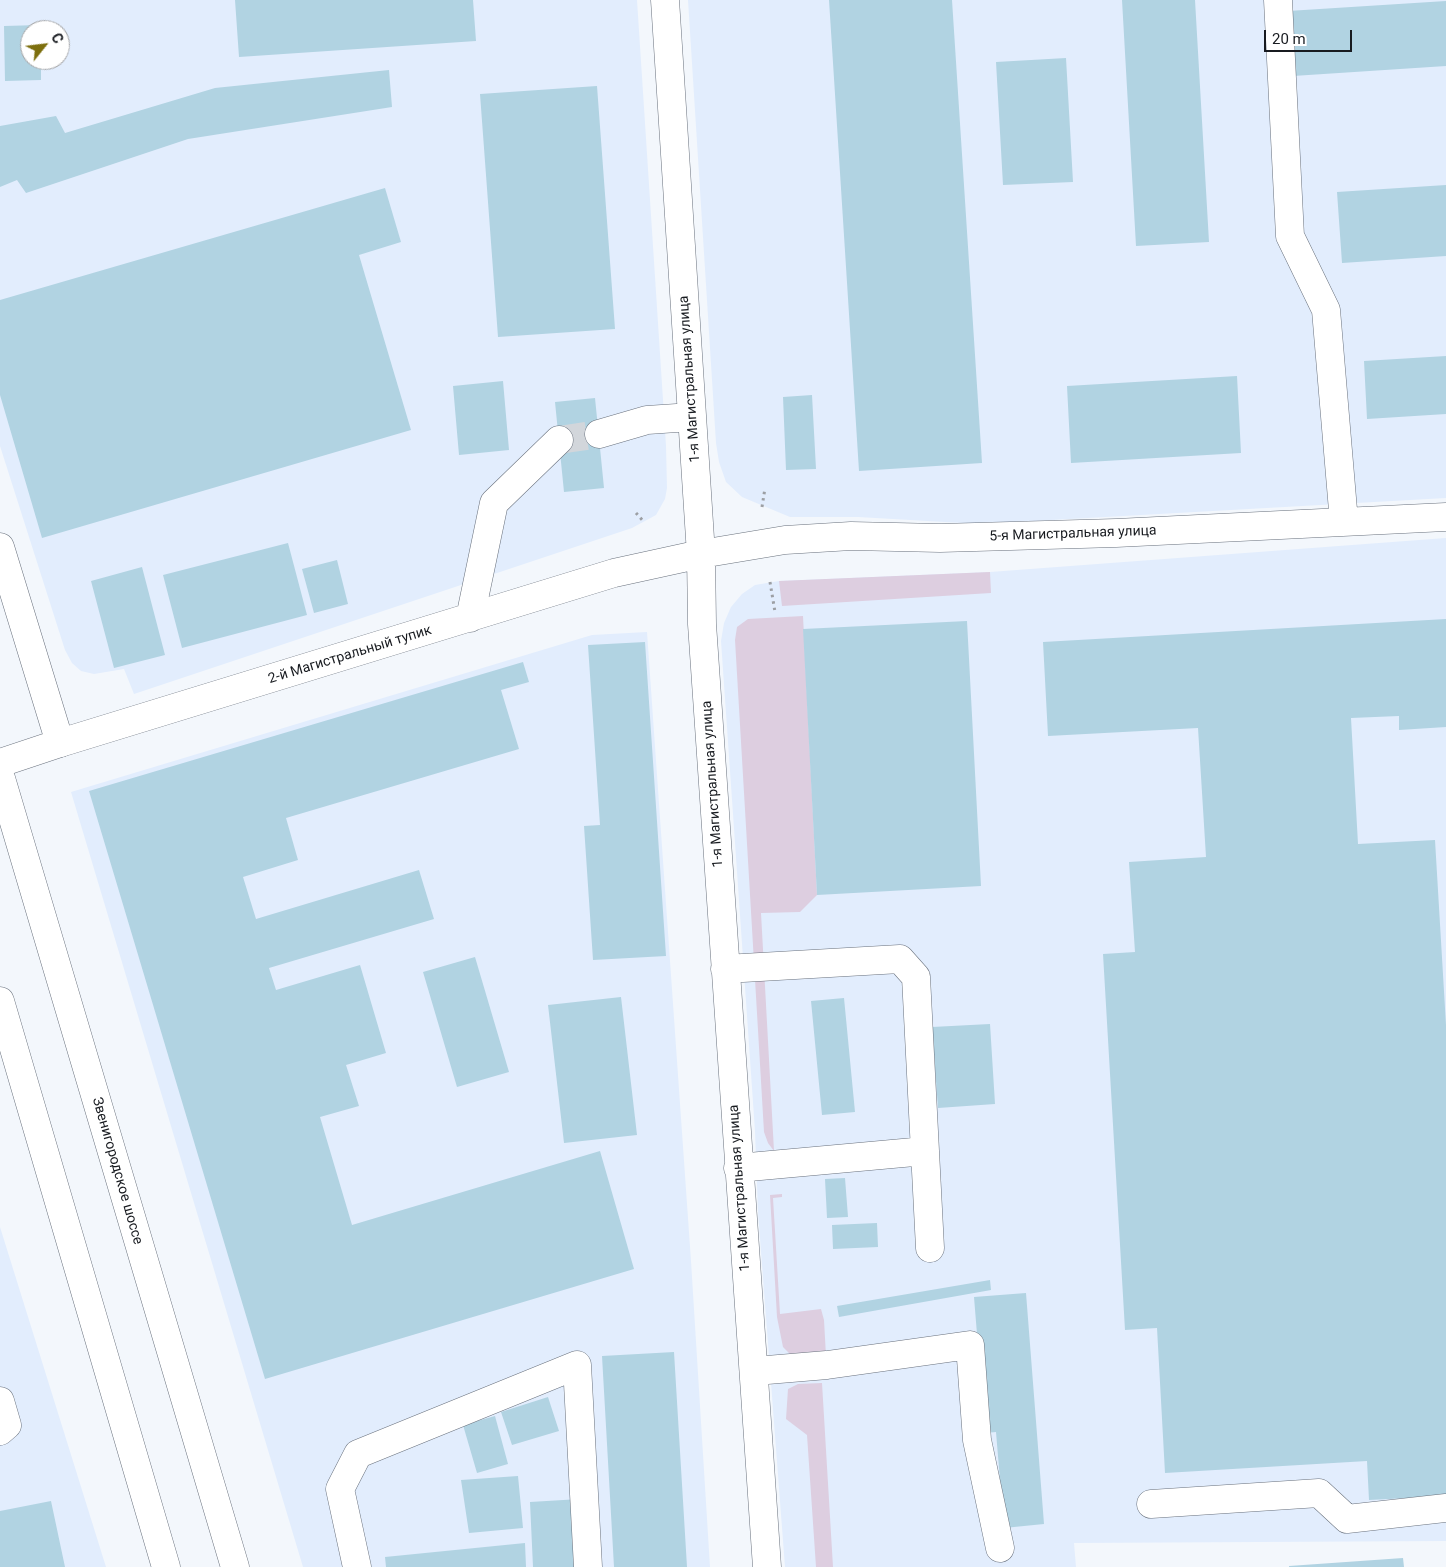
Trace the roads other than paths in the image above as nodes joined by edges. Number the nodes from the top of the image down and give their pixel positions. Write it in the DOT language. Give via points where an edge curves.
graph roads {
  1 [pos="665,0"];
  2 [pos="1278,0"];
  3 [pos="692,417"];
  4 [pos="599,434"];
  5 [pos="559,440"];
  6 [pos="1446,517"];
  7 [pos="1344,522"];
  8 [pos="0,547"];
  9 [pos="701,554"];
  10 [pos="470,618"];
  11 [pos="60,744"];
  12 [pos="0,763"];
  13 [pos="0,775"];
  14 [pos="725,969"];
  15 [pos="0,1001"];
  16 [pos="925,1151"];
  17 [pos="738,1168"];
  18 [pos="930,1248"];
  19 [pos="755,1371"];
  20 [pos="0,1401"];
  21 [pos="0,1431"];
  22 [pos="1151,1504"];
  23 [pos="1446,1508"];
  24 [pos="1000,1548"];
  25 [pos="166,1567"];
  26 [pos="235,1567"];
  27 [pos="357,1567"];
  28 [pos="588,1567"];
  29 [pos="767,1567"];
  1 -- 3 [label="street, 1-я Магистральная улица"];
  2 -- 7 [label="street" via="1290,236 1326,310"];
  3 -- 4 [label="street" via="647,420"];
  3 -- 9 [label="street, 1-я Магистральная улица"];
  5 -- 10 [label="street" via="494,503"];
  6 -- 7 [label="street, 5-я Магистральная улица"];
  7 -- 9 [label="street, 5-я Магистральная улица" via="940,538 851,536 785,540"];
  8 -- 11 [label="street"];
  9 -- 10 [label="street, 2-й Магистральный тупик" via="614,573"];
  9 -- 14 [label="street, 1-я Магистральная улица" via="702,624"];
  10 -- 11 [label="street, 2-й Магистральный тупик"];
  11 -- 12 [label="street, 2-й Магистральный тупик"];
  13 -- 26 [label="street, Звенигородское шоссе"];
  14 -- 16 [label="street" via="900,959 916,977"];
  14 -- 17 [label="street, 1-я Магистральная улица"];
  15 -- 25 [label="street"];
  16 -- 17 [label="street"];
  16 -- 18 [label="street"];
  17 -- 19 [label="street, 1-я Магистральная улица"];
  19 -- 24 [label="street" via="827,1365 970,1345 976,1440"];
  19 -- 29 [label="street, 1-я Магистральная улица"];
  20 -- 21 [label="street" via="7,1426"];
  22 -- 23 [label="street" via="1319,1493 1347,1519"];
  27 -- 28 [label="street" via="340,1489 358,1454 577,1365"];
}
